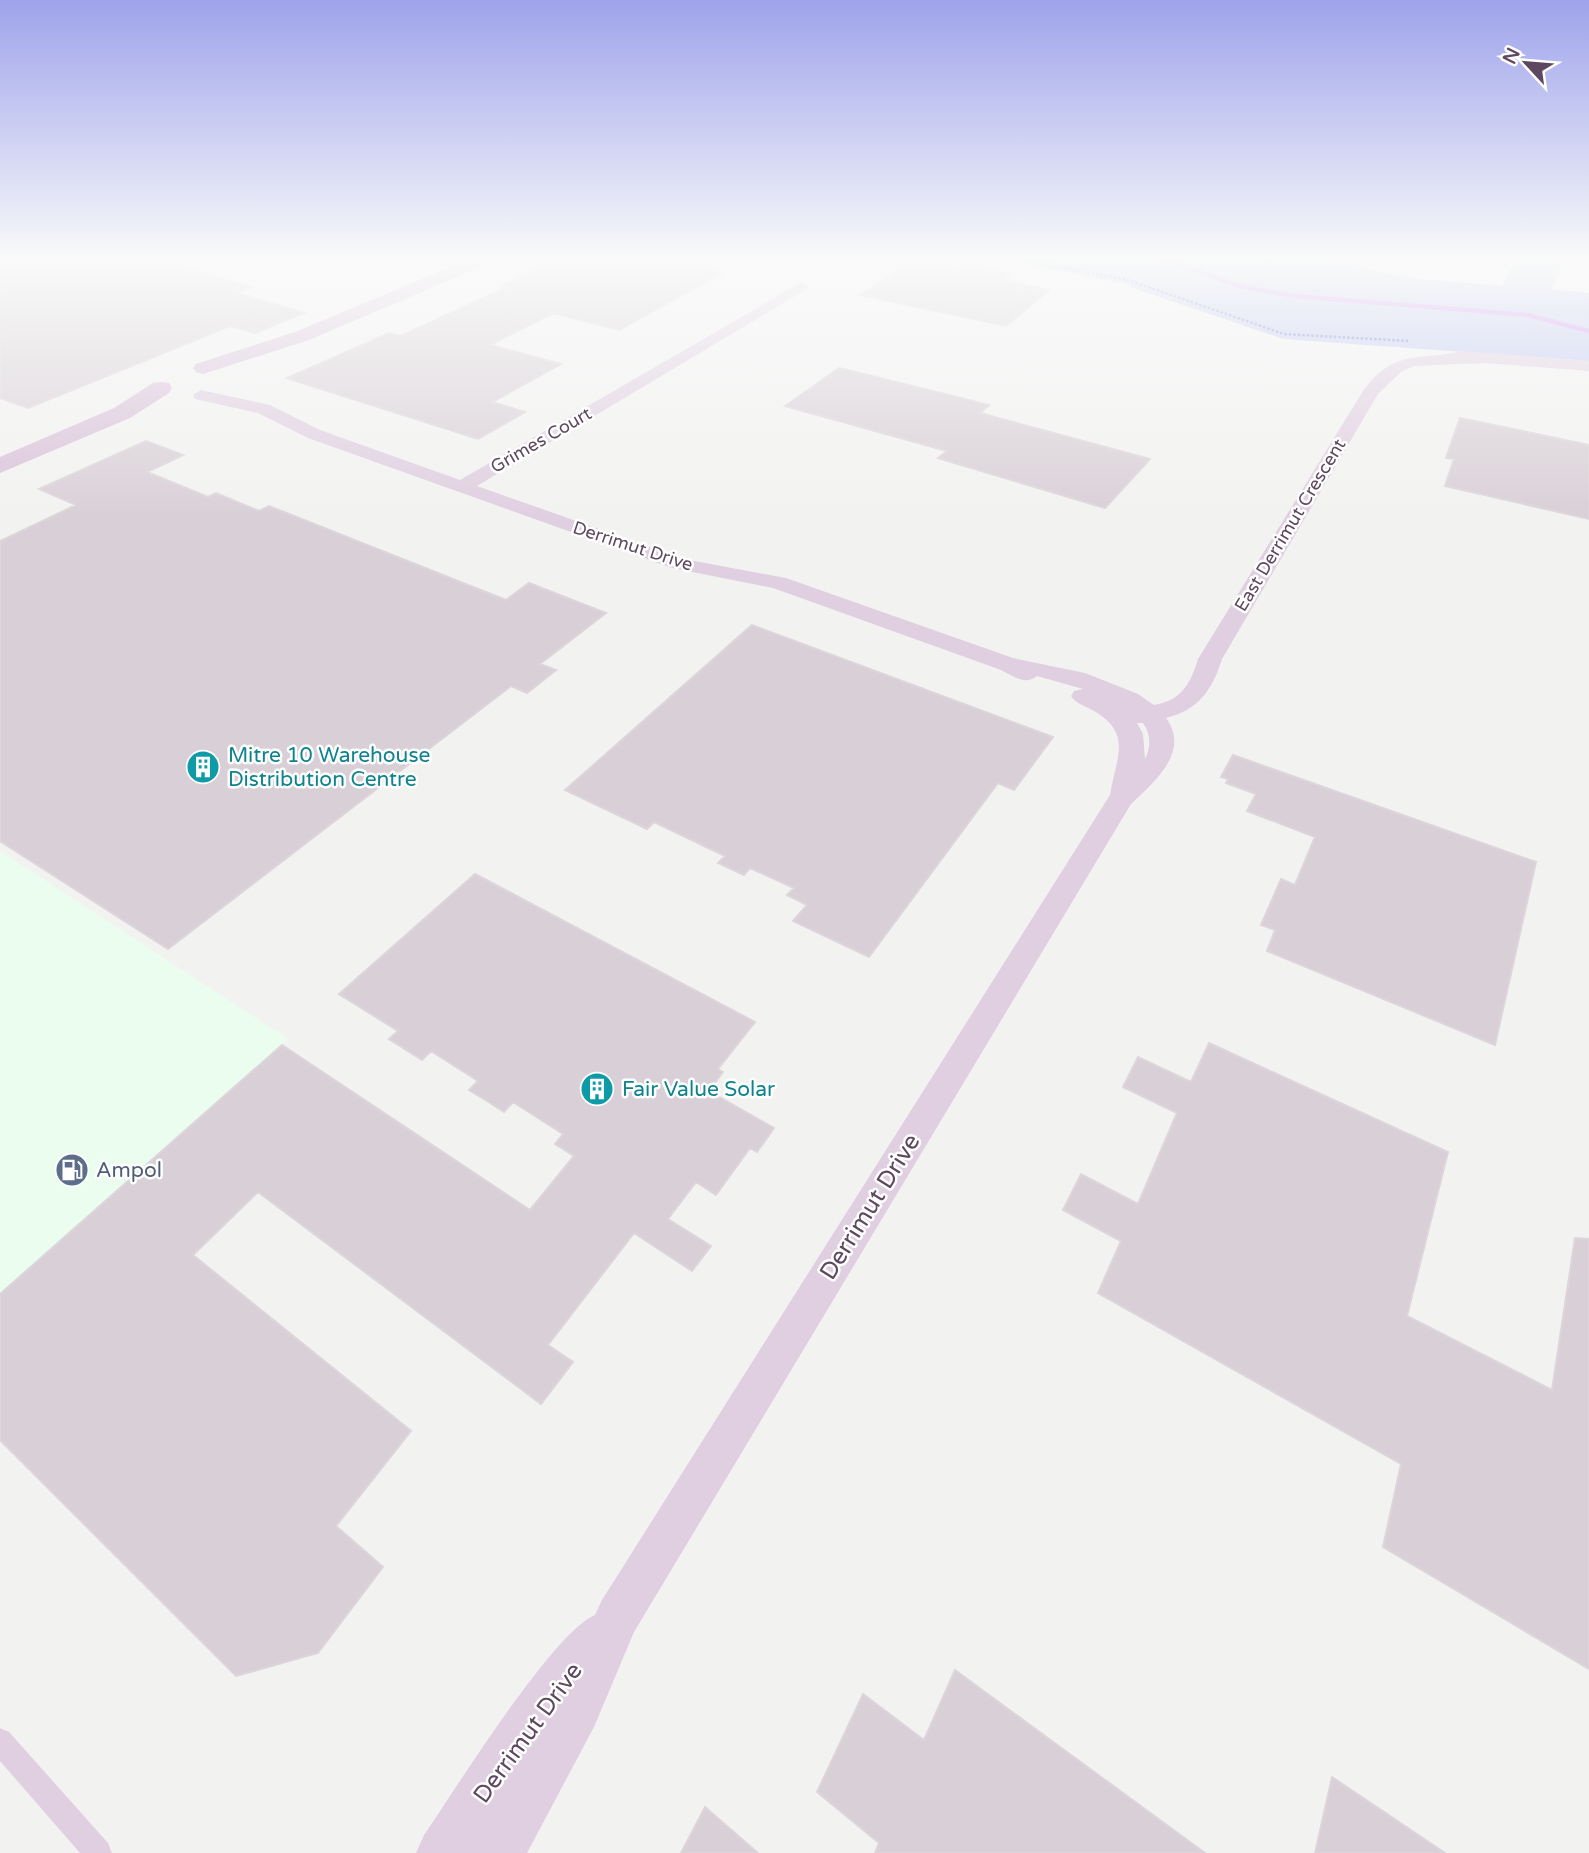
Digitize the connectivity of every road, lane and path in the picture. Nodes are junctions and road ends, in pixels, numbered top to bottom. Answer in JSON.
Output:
{"nodes":[{"id":1,"x":276,"y":344,"type":"edge"},
{"id":2,"x":284,"y":344,"type":"edge"},
{"id":3,"x":703,"y":344,"type":"edge"},
{"id":4,"x":1589,"y":366,"type":"edge"},
{"id":5,"x":203,"y":368,"type":"junction"},
{"id":6,"x":233,"y":379,"type":"junction"},
{"id":7,"x":161,"y":388,"type":"junction"},
{"id":8,"x":197,"y":395,"type":"junction"},
{"id":9,"x":264,"y":409,"type":"junction"},
{"id":10,"x":83,"y":430,"type":"junction"},
{"id":11,"x":0,"y":466,"type":"edge"},
{"id":12,"x":461,"y":487,"type":"junction"},
{"id":13,"x":1132,"y":710,"type":"junction"},
{"id":14,"x":618,"y":1616,"type":"junction"},
{"id":15,"x":0,"y":1741,"type":"edge"},
{"id":16,"x":99,"y":1853,"type":"edge"},
{"id":17,"x":442,"y":1853,"type":"edge"},
{"id":18,"x":499,"y":1853,"type":"edge"}],
"edges":[{"from":1,"to":5,"type":"street"},
{"from":2,"to":6,"type":"street"},
{"from":3,"to":12,"type":"street","name":"Grimes Court"},
{"from":4,"to":13,"type":"street","name":"East Derrimut Crescent"},
{"from":5,"to":6,"type":"street"},
{"from":5,"to":7,"type":"street"},
{"from":6,"to":8,"type":"street"},
{"from":6,"to":9,"type":"street","name":"Derrimut Drive"},
{"from":7,"to":8,"type":"street"},
{"from":7,"to":10,"type":"street"},
{"from":8,"to":9,"type":"street","name":"Derrimut Drive"},
{"from":8,"to":10,"type":"street"},
{"from":9,"to":12,"type":"street","name":"Derrimut Drive"},
{"from":10,"to":11,"type":"street"},
{"from":12,"to":13,"type":"street","name":"Derrimut Drive"},
{"from":13,"to":14,"type":"street","name":"Derrimut Drive"},
{"from":14,"to":17,"type":"street","name":"Derrimut Drive"},
{"from":14,"to":18,"type":"street","name":"Derrimut Drive"},
{"from":15,"to":16,"type":"lane"}]}
